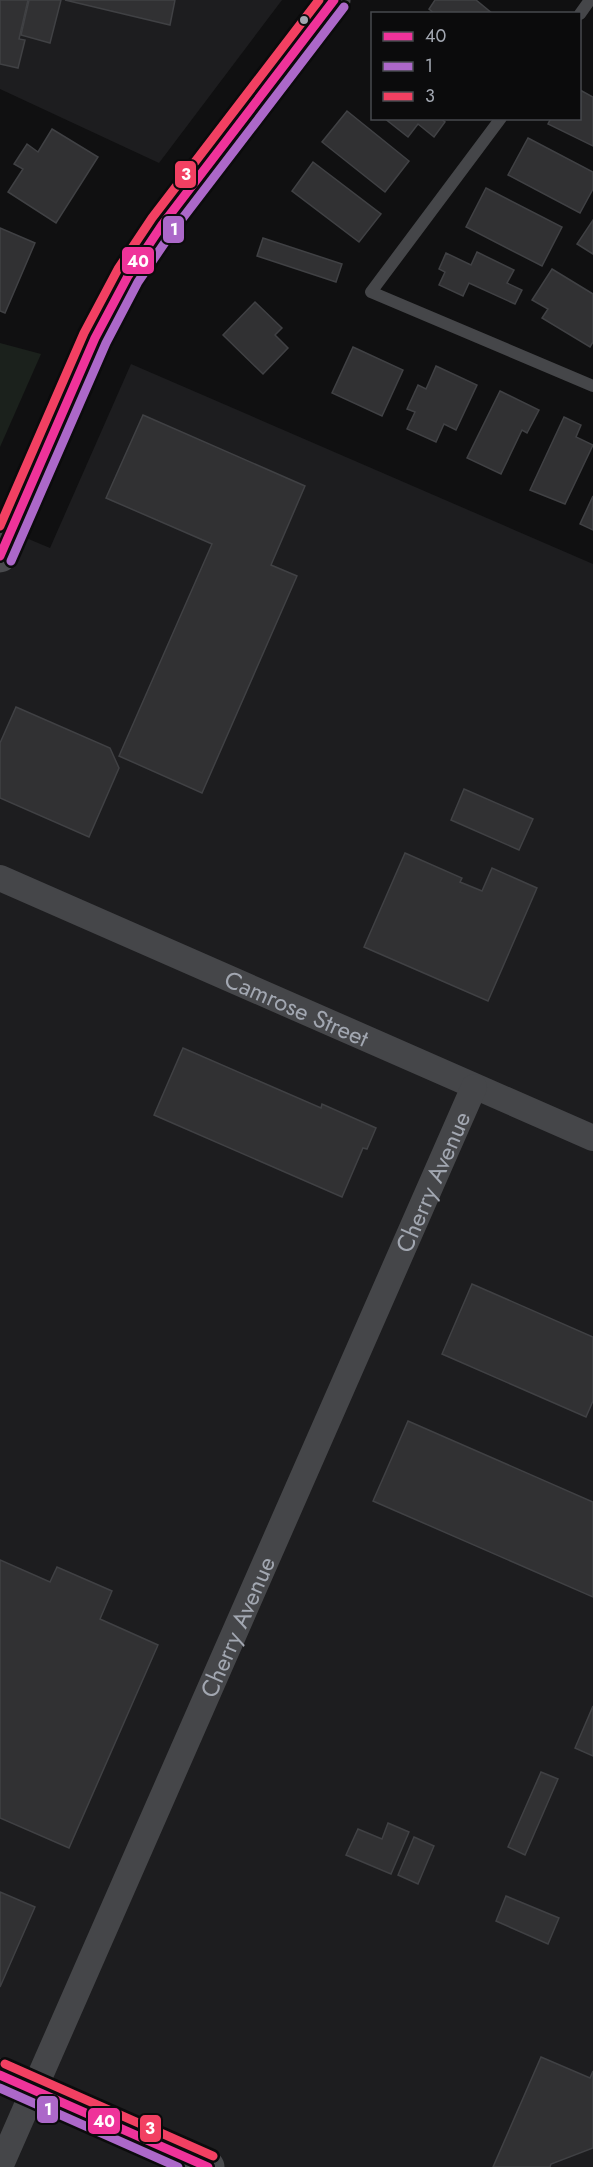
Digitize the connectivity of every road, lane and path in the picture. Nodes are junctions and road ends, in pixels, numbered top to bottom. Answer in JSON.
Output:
{"nodes":[{"id":1,"x":334,"y":0,"type":"edge"},
{"id":2,"x":590,"y":0,"type":"edge"},
{"id":3,"x":581,"y":12,"type":"edge"},
{"id":4,"x":500,"y":120,"type":"edge"},
{"id":5,"x":593,"y":386,"type":"edge"},
{"id":6,"x":0,"y":556,"type":"edge"},
{"id":7,"x":0,"y":878,"type":"edge"},
{"id":8,"x":474,"y":1087,"type":"junction"},
{"id":9,"x":593,"y":1138,"type":"edge"},
{"id":10,"x":0,"y":2075,"type":"edge"},
{"id":11,"x":33,"y":2090,"type":"junction"},
{"id":12,"x":0,"y":2167,"type":"edge"},
{"id":13,"x":208,"y":2167,"type":"edge"}],
"edges":[{"from":1,"to":6,"type":"street"},
{"from":2,"to":3,"type":"lane"},
{"from":4,"to":5,"type":"lane"},
{"from":7,"to":8,"type":"street","name":"Camrose Street"},
{"from":8,"to":9,"type":"street","name":"Camrose Street"},
{"from":8,"to":11,"type":"street","name":"Cherry Avenue"},
{"from":10,"to":11,"type":"street"},
{"from":11,"to":12,"type":"street","name":"Cherry Avenue"},
{"from":11,"to":13,"type":"street"}]}
